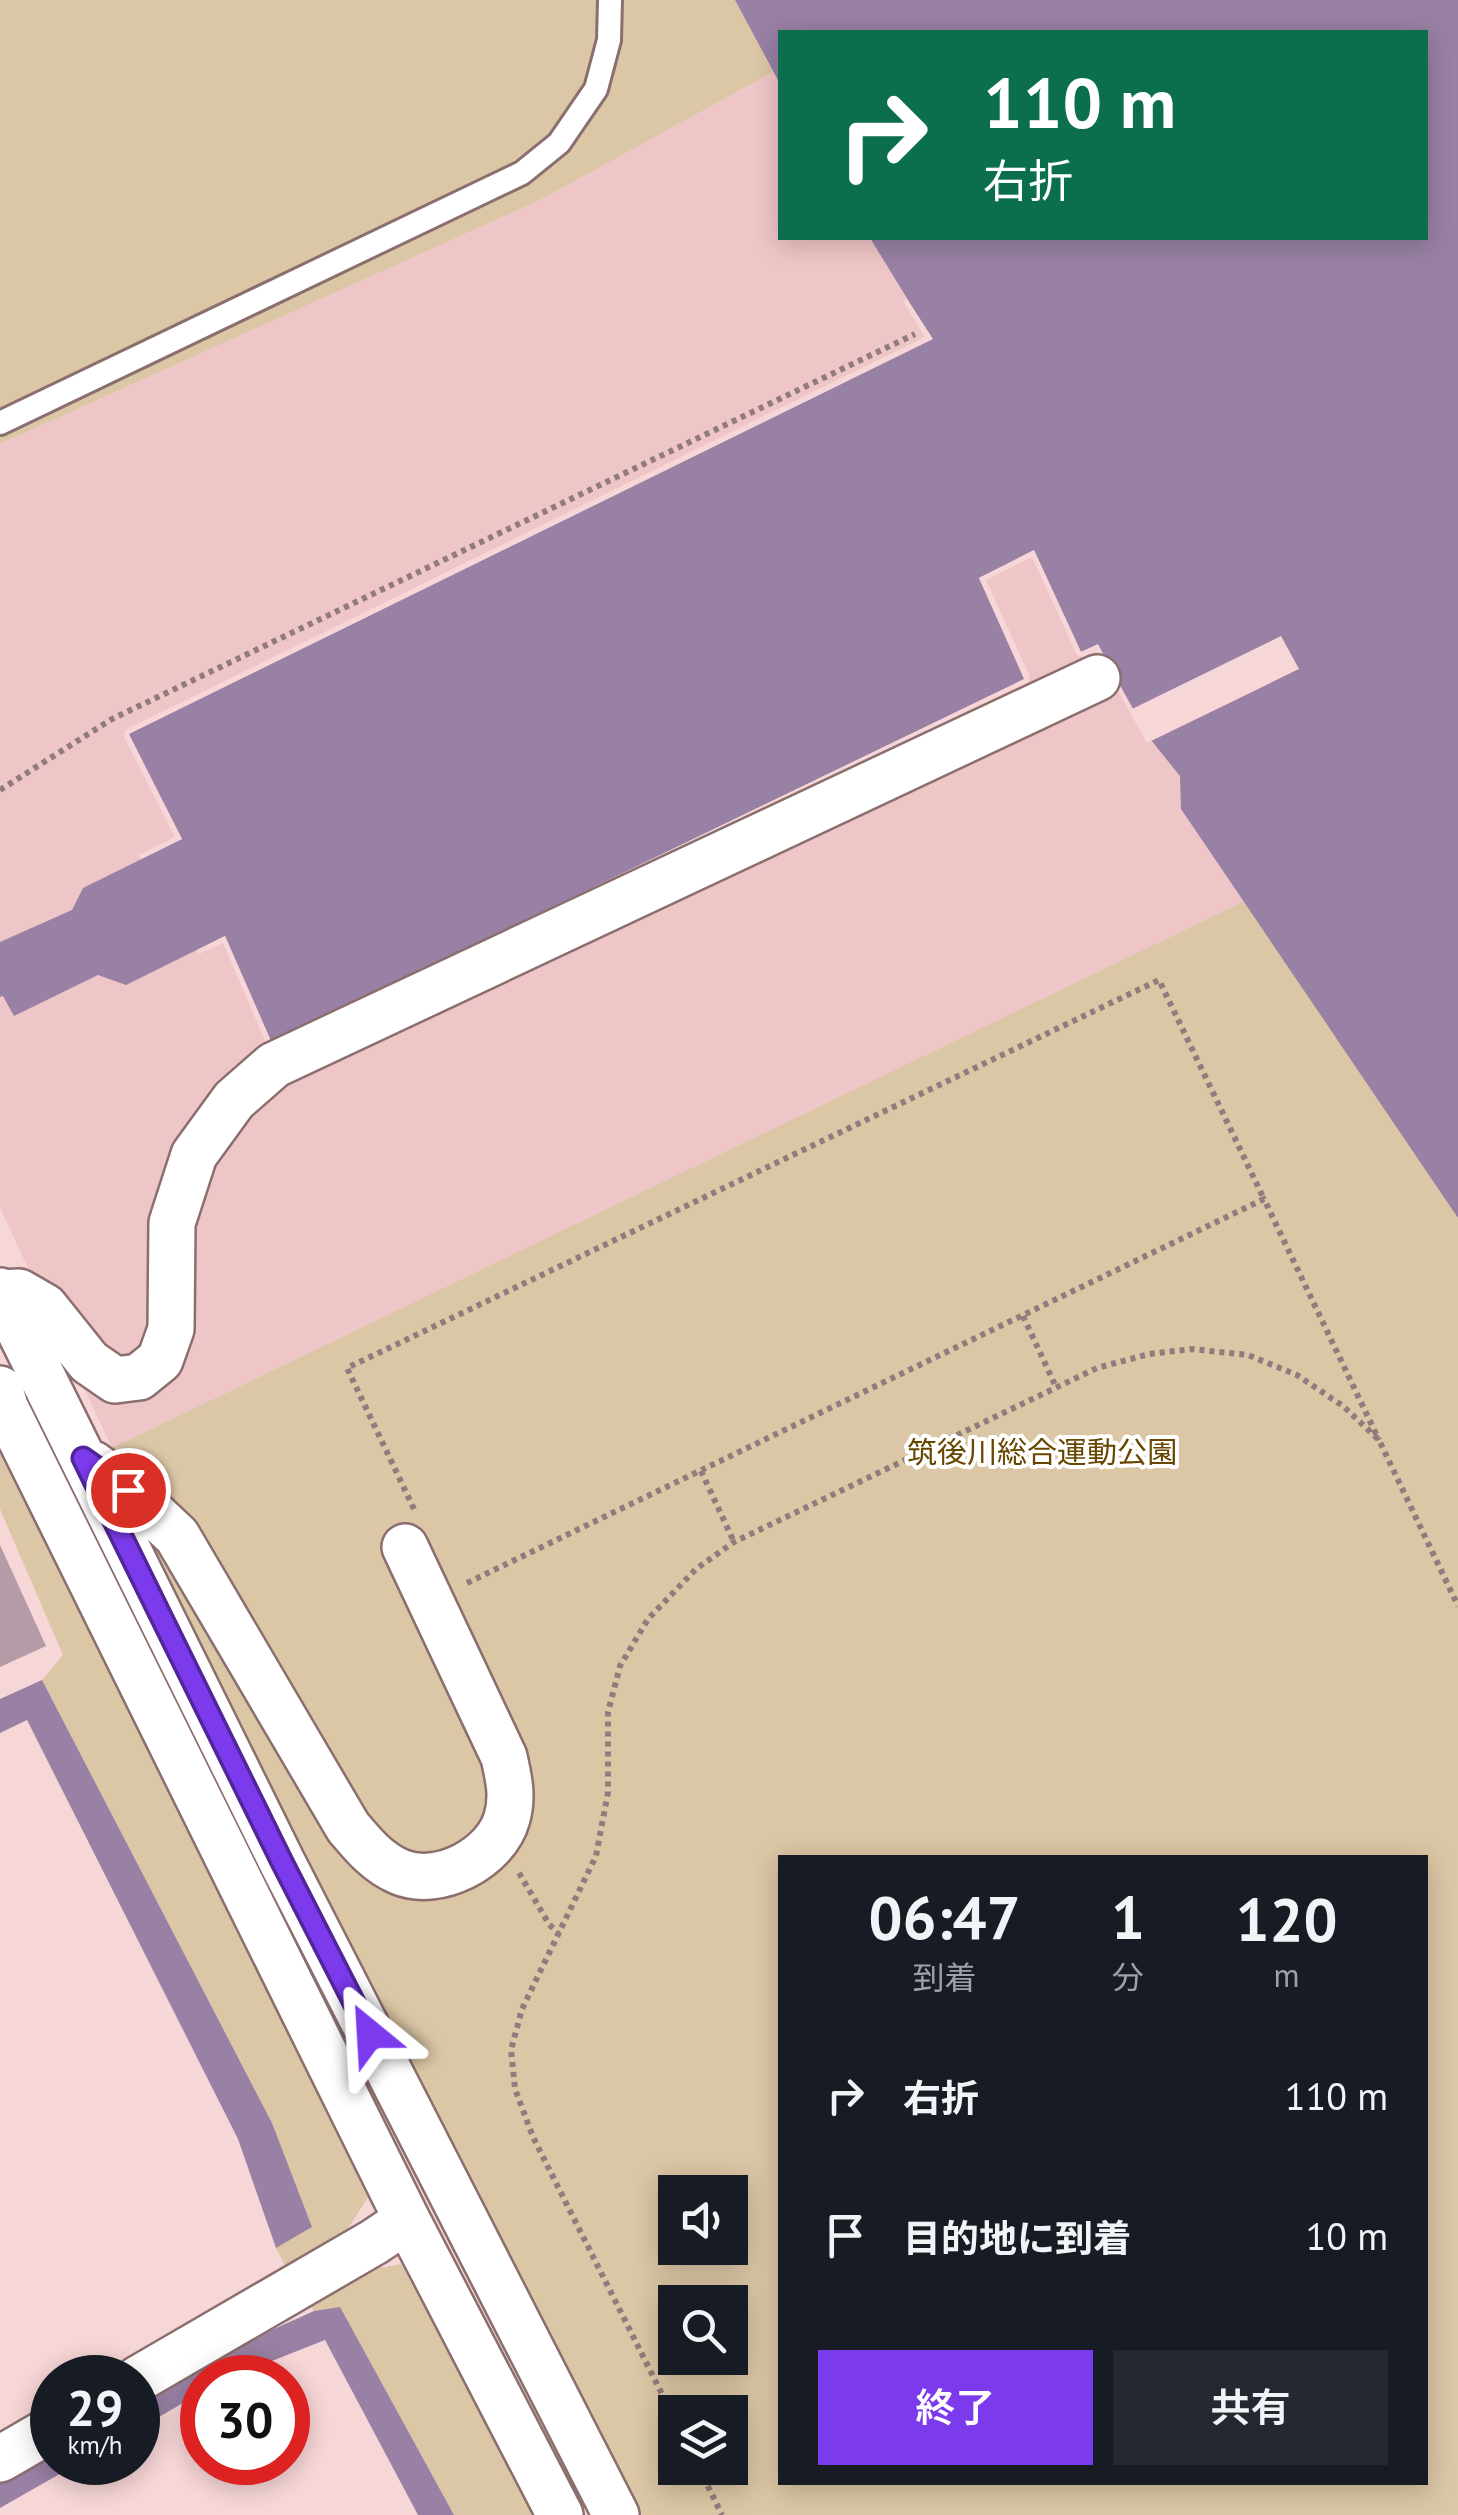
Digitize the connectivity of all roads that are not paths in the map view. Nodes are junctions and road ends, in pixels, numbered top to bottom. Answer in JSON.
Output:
{"nodes":[{"id":1,"x":610,"y":0,"type":"edge"},
{"id":2,"x":0,"y":423,"type":"edge"},
{"id":3,"x":1096,"y":678,"type":"dead end"},
{"id":4,"x":0,"y":1294,"type":"edge"},
{"id":5,"x":0,"y":1389,"type":"edge"},
{"id":6,"x":83,"y":1458,"type":"junction"},
{"id":7,"x":412,"y":1534,"type":"road end"},
{"id":8,"x":407,"y":2220,"type":"junction"},
{"id":9,"x":160,"y":2367,"type":"edge"},
{"id":10,"x":30,"y":2442,"type":"edge"},
{"id":11,"x":0,"y":2459,"type":"edge"},
{"id":12,"x":560,"y":2515,"type":"edge"},
{"id":13,"x":616,"y":2515,"type":"edge"}],
"edges":[{"from":1,"to":2,"type":"lane"},
{"from":3,"to":4,"type":"street"},
{"from":4,"to":6,"type":"street"},
{"from":5,"to":8,"type":"street"},
{"from":6,"to":7,"type":"street"},
{"from":6,"to":13,"type":"street"},
{"from":8,"to":9,"type":"street"},
{"from":8,"to":12,"type":"street"},
{"from":10,"to":11,"type":"street"}]}
